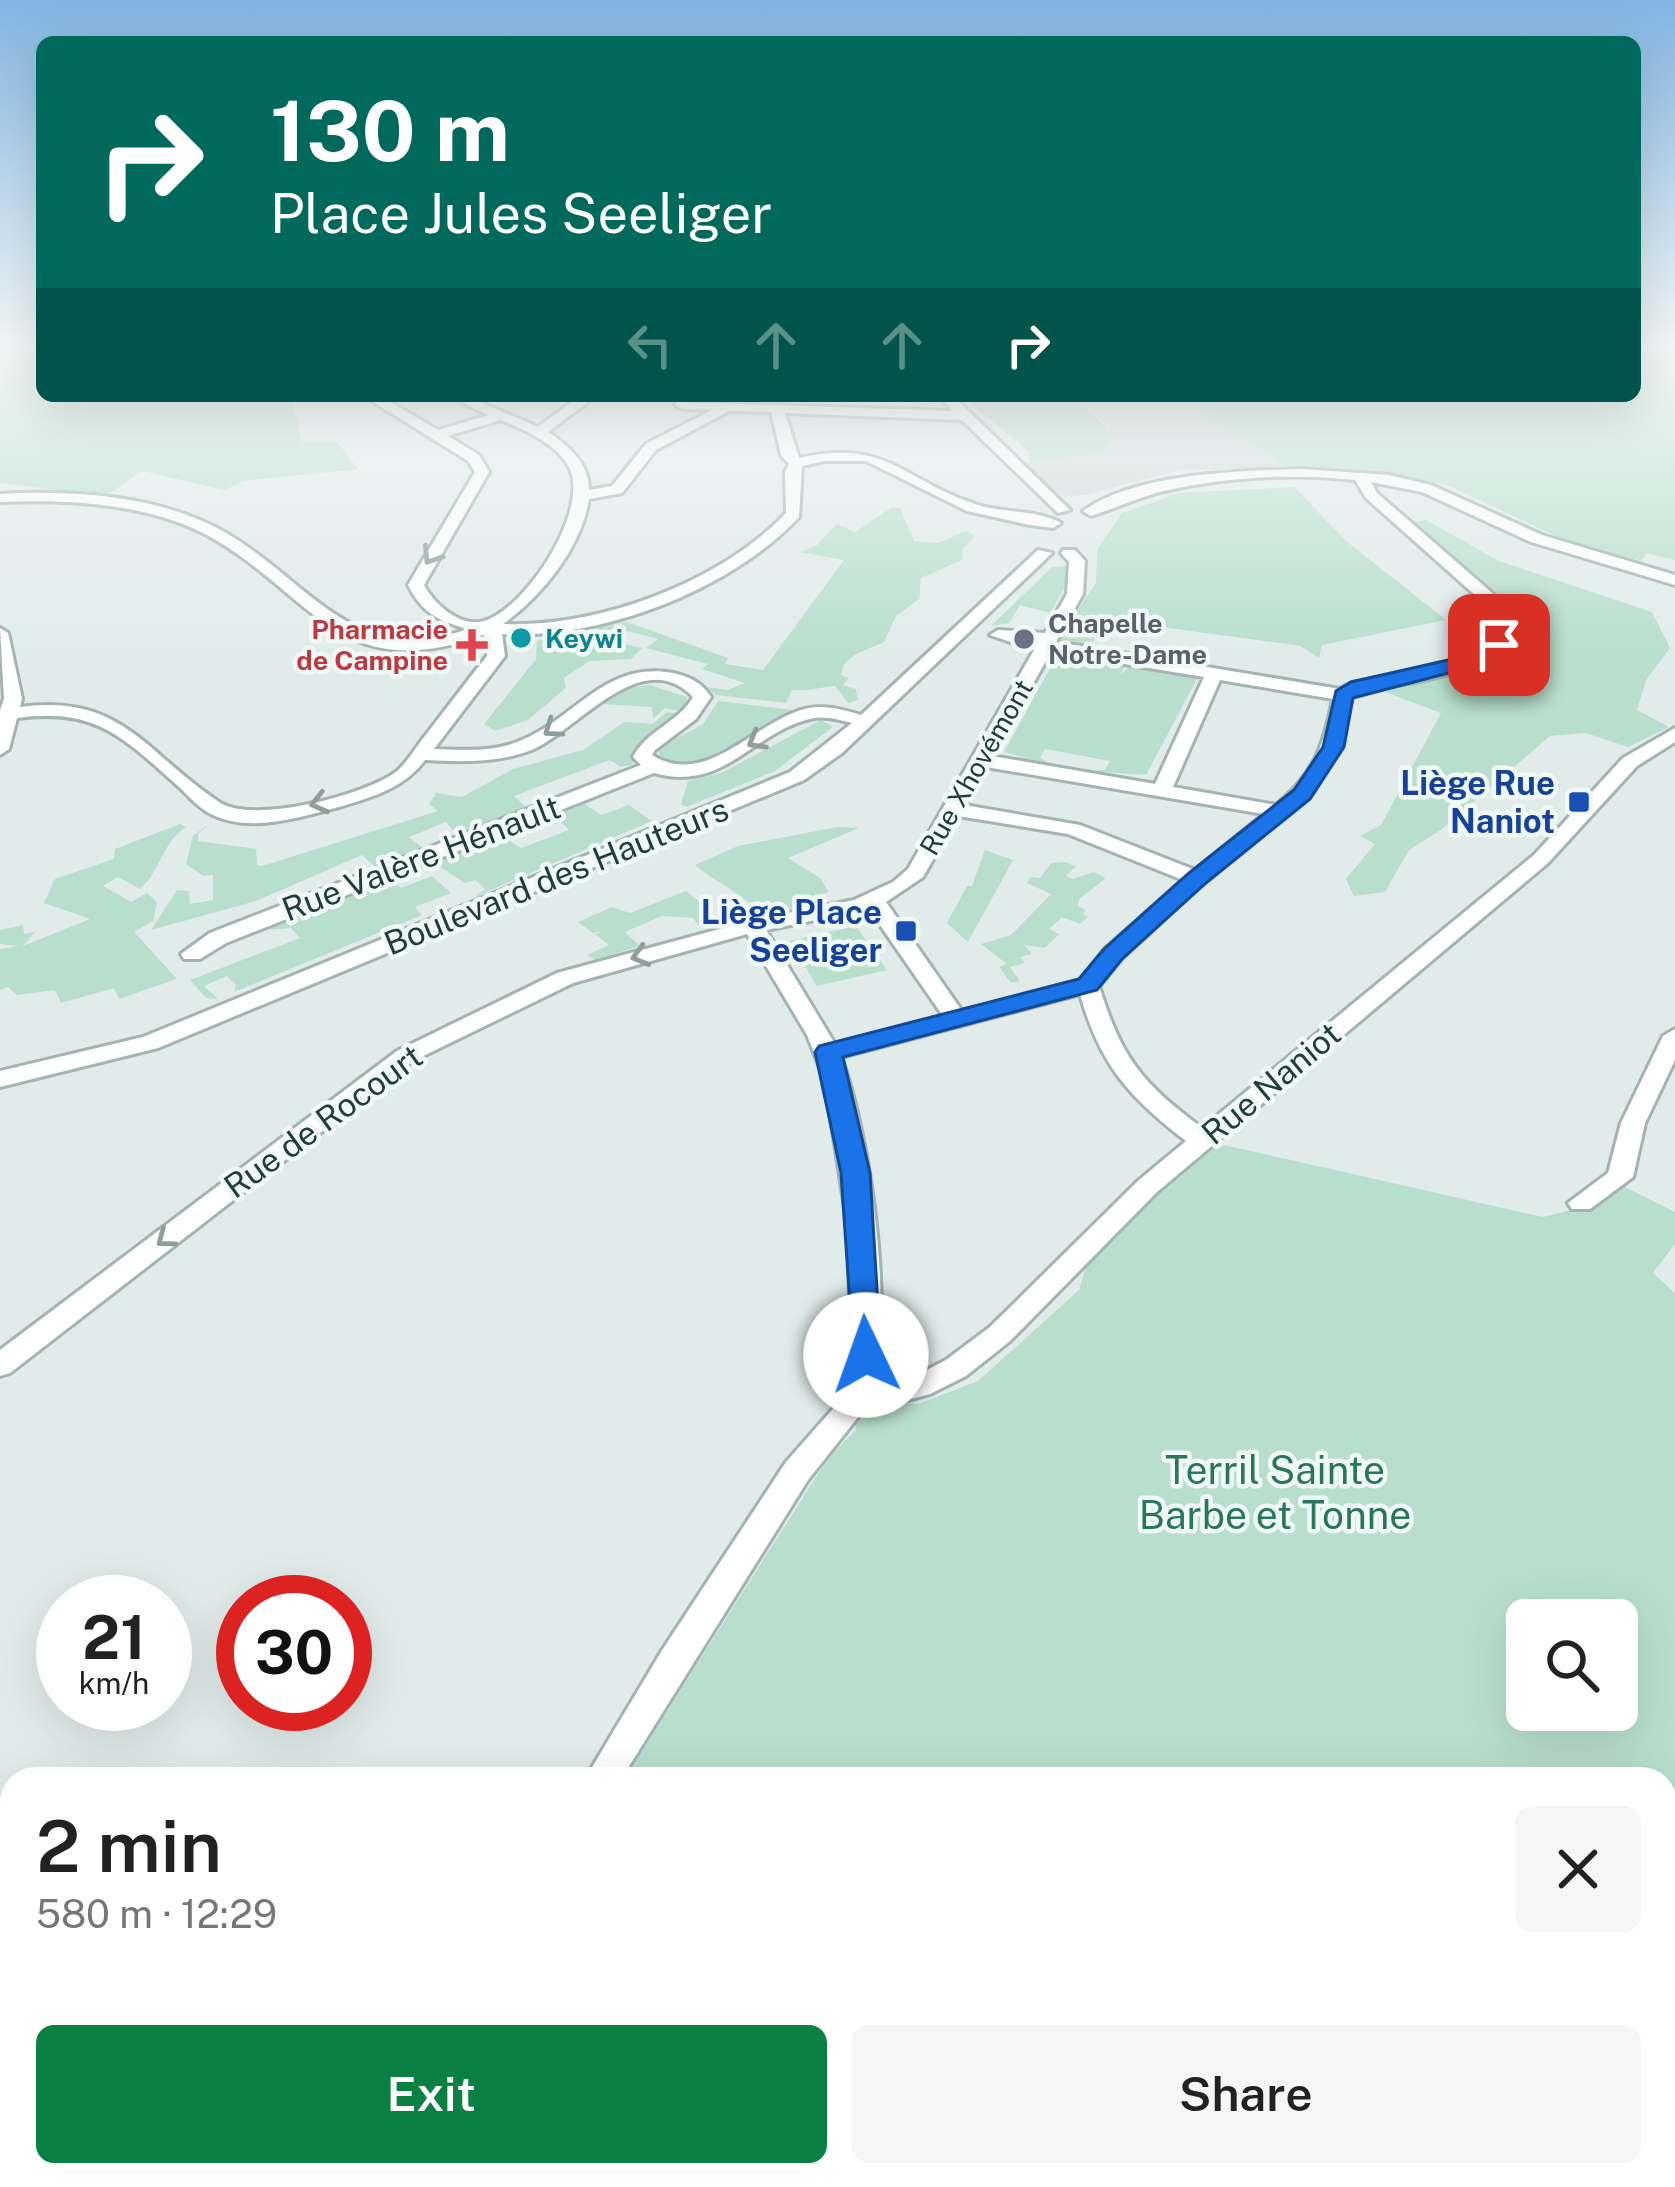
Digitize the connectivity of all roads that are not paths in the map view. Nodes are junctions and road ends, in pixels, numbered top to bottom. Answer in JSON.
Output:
{"nodes":[{"id":1,"x":461,"y":450,"type":"edge"},
{"id":2,"x":561,"y":450,"type":"edge"},
{"id":3,"x":649,"y":450,"type":"edge"},
{"id":4,"x":787,"y":450,"type":"edge"},
{"id":5,"x":998,"y":450,"type":"edge"},
{"id":6,"x":796,"y":463,"type":"junction"},
{"id":7,"x":1362,"y":479,"type":"junction"},
{"id":8,"x":586,"y":495,"type":"junction"},
{"id":9,"x":0,"y":498,"type":"edge"},
{"id":10,"x":1091,"y":511,"type":"junction"},
{"id":11,"x":1058,"y":517,"type":"junction"},
{"id":12,"x":1044,"y":553,"type":"junction"},
{"id":13,"x":1069,"y":553,"type":"junction"},
{"id":14,"x":1675,"y":580,"type":"edge"},
{"id":15,"x":484,"y":628,"type":"junction"},
{"id":16,"x":964,"y":628,"type":"junction"},
{"id":17,"x":0,"y":633,"type":"edge"},
{"id":18,"x":992,"y":634,"type":"dead end"},
{"id":19,"x":1048,"y":644,"type":"junction"},
{"id":20,"x":1214,"y":674,"type":"junction"},
{"id":21,"x":1343,"y":695,"type":"junction"},
{"id":22,"x":6,"y":714,"type":"edge"},
{"id":23,"x":865,"y":721,"type":"junction"},
{"id":24,"x":1675,"y":734,"type":"edge"},
{"id":25,"x":0,"y":749,"type":"edge"},
{"id":26,"x":422,"y":754,"type":"junction"},
{"id":27,"x":981,"y":760,"type":"junction"},
{"id":28,"x":653,"y":767,"type":"junction"},
{"id":29,"x":1162,"y":789,"type":"junction"},
{"id":30,"x":952,"y":809,"type":"junction"},
{"id":31,"x":1284,"y":812,"type":"junction"},
{"id":32,"x":1197,"y":878,"type":"junction"},
{"id":33,"x":873,"y":899,"type":"junction"},
{"id":34,"x":753,"y":926,"type":"junction"},
{"id":35,"x":192,"y":954,"type":"dead end"},
{"id":36,"x":1088,"y":985,"type":"junction"},
{"id":37,"x":955,"y":1017,"type":"junction"},
{"id":38,"x":1675,"y":1036,"type":"edge"},
{"id":39,"x":829,"y":1052,"type":"junction"},
{"id":40,"x":0,"y":1079,"type":"edge"},
{"id":41,"x":1202,"y":1140,"type":"junction"},
{"id":42,"x":1581,"y":1203,"type":"dead end"},
{"id":43,"x":0,"y":1365,"type":"edge"},
{"id":44,"x":854,"y":1403,"type":"junction"},
{"id":45,"x":609,"y":1767,"type":"edge"}],
"edges":[{"from":1,"to":15,"type":"street","one_way":true},
{"from":2,"to":8,"type":"street"},
{"from":3,"to":8,"type":"street"},
{"from":4,"to":6,"type":"street"},
{"from":5,"to":11,"type":"street"},
{"from":6,"to":11,"type":"street"},
{"from":6,"to":15,"type":"street"},
{"from":7,"to":10,"type":"street"},
{"from":7,"to":14,"type":"street"},
{"from":7,"to":21,"type":"street"},
{"from":8,"to":15,"type":"street"},
{"from":9,"to":15,"type":"street"},
{"from":10,"to":11,"type":"street"},
{"from":10,"to":13,"type":"street"},
{"from":11,"to":12,"type":"street"},
{"from":12,"to":13,"type":"street"},
{"from":12,"to":16,"type":"street","name":"Boulevard des Hauteurs"},
{"from":13,"to":19,"type":"street","name":"Rue Xhovémont"},
{"from":15,"to":26,"type":"street"},
{"from":16,"to":18,"type":"street"},
{"from":16,"to":23,"type":"street","name":"Boulevard des Hauteurs"},
{"from":17,"to":22,"type":"street"},
{"from":19,"to":20,"type":"street"},
{"from":19,"to":27,"type":"street","name":"Rue Xhovémont"},
{"from":20,"to":21,"type":"street"},
{"from":20,"to":29,"type":"street"},
{"from":21,"to":31,"type":"street"},
{"from":22,"to":25,"type":"street"},
{"from":26,"to":22,"type":"street","one_way":true},
{"from":23,"to":28,"type":"street","one_way":true},
{"from":23,"to":40,"type":"street","name":"Boulevard des Hauteurs"},
{"from":24,"to":41,"type":"street","name":"Rue Naniot"},
{"from":28,"to":26,"type":"street","one_way":true},
{"from":27,"to":29,"type":"street"},
{"from":27,"to":30,"type":"street","name":"Rue Xhovémont"},
{"from":28,"to":35,"type":"street","name":"Rue Valère Hénault"},
{"from":29,"to":31,"type":"street"},
{"from":30,"to":32,"type":"street"},
{"from":30,"to":33,"type":"street","name":"Rue Xhovémont"},
{"from":31,"to":32,"type":"street"},
{"from":32,"to":36,"type":"street"},
{"from":33,"to":34,"type":"street","name":"Rue de Rocourt"},
{"from":33,"to":37,"type":"street"},
{"from":34,"to":39,"type":"street"},
{"from":34,"to":43,"type":"street","name":"Rue de Rocourt","one_way":true},
{"from":36,"to":37,"type":"street"},
{"from":36,"to":41,"type":"street"},
{"from":37,"to":39,"type":"street"},
{"from":38,"to":42,"type":"street"},
{"from":39,"to":44,"type":"street"},
{"from":41,"to":44,"type":"street","name":"Rue Naniot"},
{"from":44,"to":45,"type":"street"}]}
